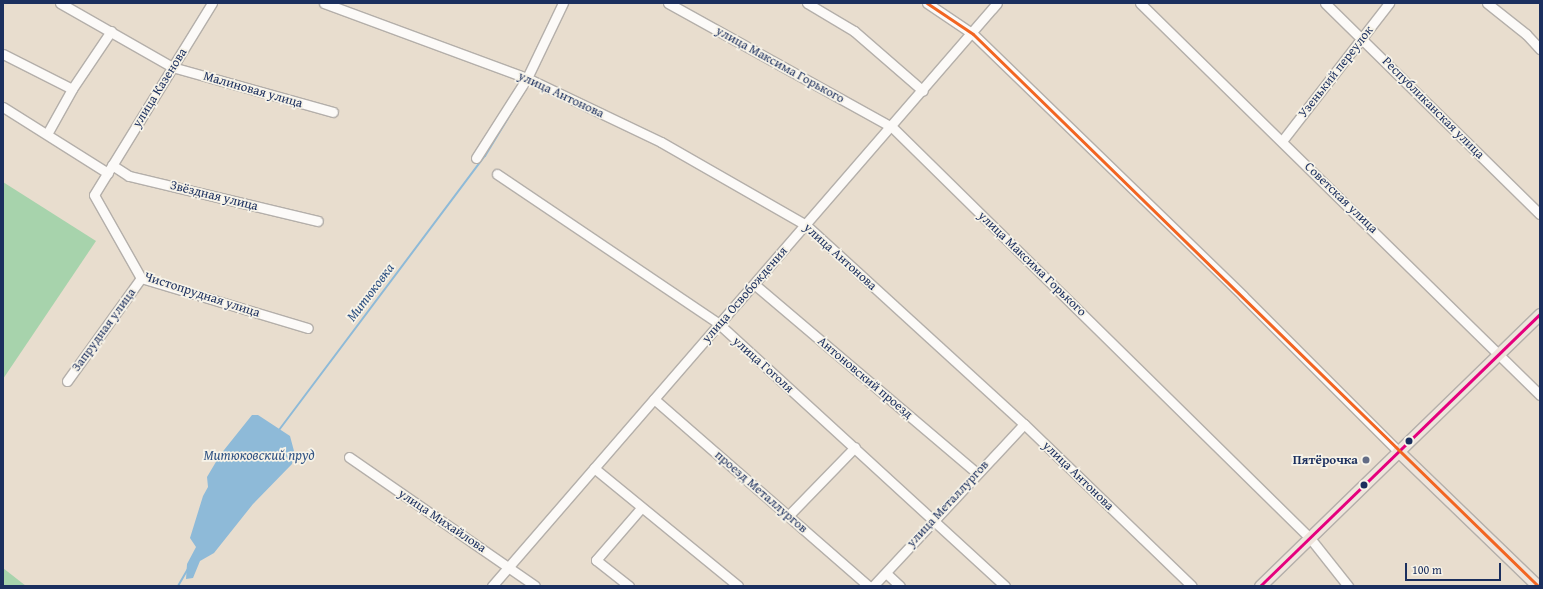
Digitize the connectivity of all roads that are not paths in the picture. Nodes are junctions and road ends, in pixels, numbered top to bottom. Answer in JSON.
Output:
{"nodes":[{"id":1,"x":60,"y":3,"type":"edge"},
{"id":2,"x":212,"y":3,"type":"edge"},
{"id":3,"x":324,"y":3,"type":"edge"},
{"id":4,"x":563,"y":3,"type":"edge"},
{"id":5,"x":668,"y":3,"type":"edge"},
{"id":6,"x":807,"y":3,"type":"edge"},
{"id":7,"x":927,"y":3,"type":"edge"},
{"id":8,"x":997,"y":3,"type":"edge"},
{"id":9,"x":1140,"y":3,"type":"edge"},
{"id":10,"x":1325,"y":3,"type":"edge"},
{"id":11,"x":1389,"y":3,"type":"edge"},
{"id":12,"x":1487,"y":3,"type":"edge"},
{"id":13,"x":111,"y":31,"type":"junction"},
{"id":14,"x":973,"y":34,"type":"junction"},
{"id":15,"x":1364,"y":39,"type":"junction"},
{"id":16,"x":1540,"y":49,"type":"edge"},
{"id":17,"x":3,"y":54,"type":"edge"},
{"id":18,"x":172,"y":67,"type":"junction"},
{"id":19,"x":530,"y":80,"type":"junction"},
{"id":20,"x":72,"y":89,"type":"junction"},
{"id":21,"x":923,"y":91,"type":"junction"},
{"id":22,"x":3,"y":106,"type":"edge"},
{"id":23,"x":333,"y":112,"type":"dead end"},
{"id":24,"x":892,"y":127,"type":"junction"},
{"id":25,"x":47,"y":134,"type":"junction"},
{"id":26,"x":1282,"y":141,"type":"junction"},
{"id":27,"x":476,"y":158,"type":"dead end"},
{"id":28,"x":110,"y":169,"type":"junction"},
{"id":29,"x":497,"y":174,"type":"dead end"},
{"id":30,"x":1540,"y":214,"type":"edge"},
{"id":31,"x":318,"y":221,"type":"dead end"},
{"id":32,"x":806,"y":225,"type":"junction"},
{"id":33,"x":141,"y":278,"type":"junction"},
{"id":34,"x":754,"y":284,"type":"junction"},
{"id":35,"x":1540,"y":314,"type":"edge"},
{"id":36,"x":719,"y":324,"type":"junction"},
{"id":37,"x":308,"y":328,"type":"dead end"},
{"id":38,"x":1498,"y":352,"type":"junction"},
{"id":39,"x":67,"y":381,"type":"dead end"},
{"id":40,"x":1540,"y":395,"type":"edge"},
{"id":41,"x":654,"y":399,"type":"junction"},
{"id":42,"x":1024,"y":424,"type":"junction"},
{"id":43,"x":854,"y":447,"type":"junction"},
{"id":44,"x":1398,"y":451,"type":"junction"},
{"id":45,"x":349,"y":457,"type":"dead end"},
{"id":46,"x":594,"y":468,"type":"junction"},
{"id":47,"x":977,"y":473,"type":"junction"},
{"id":48,"x":640,"y":508,"type":"junction"},
{"id":49,"x":788,"y":516,"type":"junction"},
{"id":50,"x":934,"y":518,"type":"junction"},
{"id":51,"x":1310,"y":538,"type":"junction"},
{"id":52,"x":509,"y":566,"type":"junction"},
{"id":53,"x":886,"y":573,"type":"junction"},
{"id":54,"x":492,"y":586,"type":"edge"},
{"id":55,"x":535,"y":586,"type":"edge"},
{"id":56,"x":629,"y":586,"type":"edge"},
{"id":57,"x":738,"y":586,"type":"edge"},
{"id":58,"x":868,"y":586,"type":"edge"},
{"id":59,"x":873,"y":586,"type":"edge"},
{"id":60,"x":900,"y":586,"type":"edge"},
{"id":61,"x":1005,"y":586,"type":"edge"},
{"id":62,"x":1192,"y":586,"type":"edge"},
{"id":63,"x":1260,"y":586,"type":"edge"},
{"id":64,"x":1348,"y":586,"type":"edge"},
{"id":65,"x":1538,"y":586,"type":"edge"}],
"edges":[{"from":1,"to":13,"type":"street","name":"Малиновая улица"},
{"from":2,"to":18,"type":"street","name":"улица Казенова"},
{"from":3,"to":19,"type":"street","name":"улица Антонова"},
{"from":4,"to":19,"type":"street"},
{"from":5,"to":24,"type":"street","name":"улица Максима Горького"},
{"from":6,"to":21,"type":"street"},
{"from":7,"to":14,"type":"street"},
{"from":8,"to":14,"type":"street","name":"улица Освобождения"},
{"from":9,"to":26,"type":"street","name":"Советская улица"},
{"from":10,"to":15,"type":"street","name":"Республиканская улица"},
{"from":11,"to":15,"type":"street","name":"Узенький переулок"},
{"from":12,"to":16,"type":"street"},
{"from":13,"to":18,"type":"street","name":"Малиновая улица"},
{"from":13,"to":20,"type":"street"},
{"from":14,"to":21,"type":"street","name":"улица Освобождения"},
{"from":14,"to":44,"type":"street"},
{"from":15,"to":26,"type":"street","name":"Узенький переулок"},
{"from":15,"to":30,"type":"street","name":"Республиканская улица"},
{"from":17,"to":20,"type":"street"},
{"from":18,"to":23,"type":"street","name":"Малиновая улица"},
{"from":18,"to":28,"type":"street","name":"улица Казенова"},
{"from":19,"to":27,"type":"street"},
{"from":19,"to":32,"type":"street","name":"улица Антонова"},
{"from":20,"to":25,"type":"street"},
{"from":21,"to":24,"type":"street","name":"улица Освобождения"},
{"from":22,"to":25,"type":"street","name":"Звёздная улица"},
{"from":24,"to":32,"type":"street","name":"улица Освобождения"},
{"from":24,"to":51,"type":"street","name":"улица Максима Горького"},
{"from":25,"to":28,"type":"street","name":"Звёздная улица"},
{"from":26,"to":38,"type":"street","name":"Советская улица"},
{"from":28,"to":31,"type":"street","name":"Звёздная улица"},
{"from":28,"to":33,"type":"street","name":"Чистопрудная улица"},
{"from":29,"to":36,"type":"street","name":"улица Гоголя"},
{"from":32,"to":34,"type":"street","name":"улица Освобождения"},
{"from":32,"to":42,"type":"street","name":"улица Антонова"},
{"from":33,"to":37,"type":"street","name":"Чистопрудная улица"},
{"from":33,"to":39,"type":"street","name":"Запрудная улица"},
{"from":34,"to":36,"type":"street","name":"улица Освобождения"},
{"from":34,"to":47,"type":"street","name":"Антоновский проезд"},
{"from":35,"to":38,"type":"main road"},
{"from":36,"to":41,"type":"street","name":"улица Освобождения"},
{"from":36,"to":43,"type":"street","name":"улица Гоголя"},
{"from":38,"to":40,"type":"street","name":"Советская улица"},
{"from":38,"to":44,"type":"main road"},
{"from":41,"to":46,"type":"street","name":"улица Освобождения"},
{"from":41,"to":49,"type":"street","name":"проезд Металлургов"},
{"from":42,"to":47,"type":"street","name":"улица Металлургов"},
{"from":42,"to":62,"type":"street","name":"улица Антонова"},
{"from":43,"to":49,"type":"street"},
{"from":43,"to":50,"type":"street","name":"улица Гоголя"},
{"from":44,"to":51,"type":"main road"},
{"from":44,"to":65,"type":"main road"},
{"from":45,"to":52,"type":"street","name":"улица Михайлова"},
{"from":46,"to":48,"type":"street"},
{"from":46,"to":52,"type":"street","name":"улица Освобождения"},
{"from":47,"to":50,"type":"street","name":"улица Металлургов"},
{"from":48,"to":56,"type":"street"},
{"from":48,"to":57,"type":"street"},
{"from":49,"to":58,"type":"street","name":"проезд Металлургов"},
{"from":50,"to":53,"type":"street","name":"улица Металлургов"},
{"from":50,"to":61,"type":"street","name":"улица Гоголя"},
{"from":51,"to":63,"type":"main road"},
{"from":51,"to":64,"type":"street","name":"улица Максима Горького"},
{"from":52,"to":54,"type":"street","name":"улица Освобождения"},
{"from":52,"to":55,"type":"street","name":"улица Михайлова"},
{"from":53,"to":59,"type":"street","name":"улица Металлургов"},
{"from":53,"to":60,"type":"street"}]}
